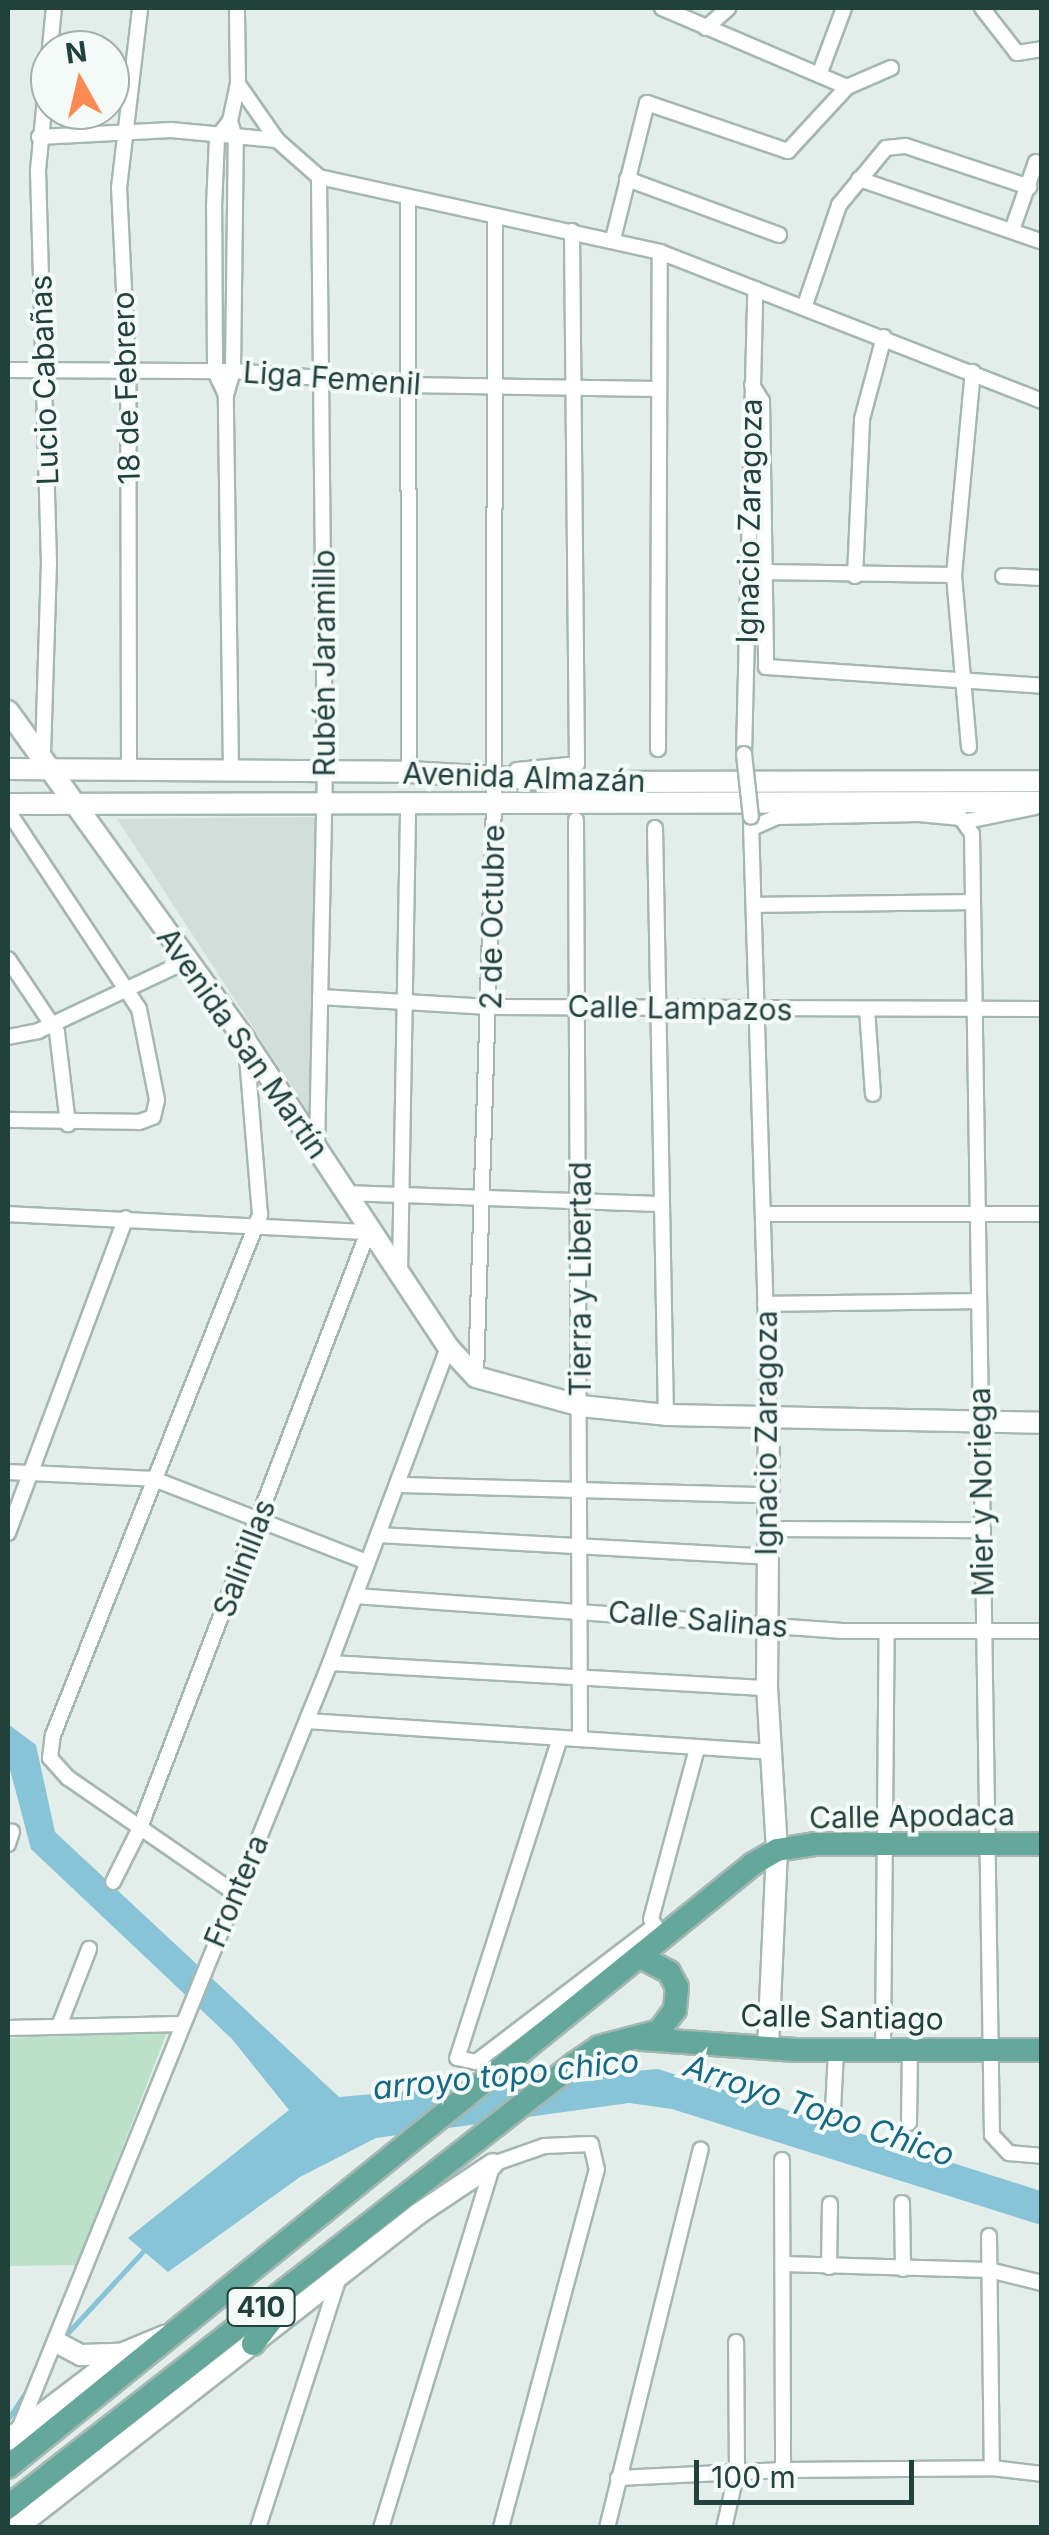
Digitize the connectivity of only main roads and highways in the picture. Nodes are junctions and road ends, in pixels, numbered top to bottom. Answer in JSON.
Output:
{"nodes":[{"id":1,"x":1042,"y":1844,"type":"edge"},
{"id":2,"x":641,"y":1957,"type":"junction"},
{"id":3,"x":642,"y":2039,"type":"junction"},
{"id":4,"x":1042,"y":2050,"type":"edge"},
{"id":5,"x":306,"y":2272,"type":"junction"},
{"id":6,"x":253,"y":2344,"type":"road end"},
{"id":7,"x":17,"y":2441,"type":"edge"},
{"id":8,"x":8,"y":2467,"type":"edge"},
{"id":9,"x":17,"y":2522,"type":"edge"}],
"edges":[{"from":1,"to":2,"type":"main road","name":"Calle Apodaca","number":"410"},
{"from":2,"to":3,"type":"main road"},
{"from":2,"to":7,"type":"main road","number":"410"},
{"from":3,"to":4,"type":"main road","name":"Calle Santiago","number":"410"},
{"from":3,"to":5,"type":"main road","number":"410"},
{"from":5,"to":6,"type":"main road"},
{"from":5,"to":9,"type":"main road","number":"410"},
{"from":7,"to":8,"type":"main road","number":"410"}]}
